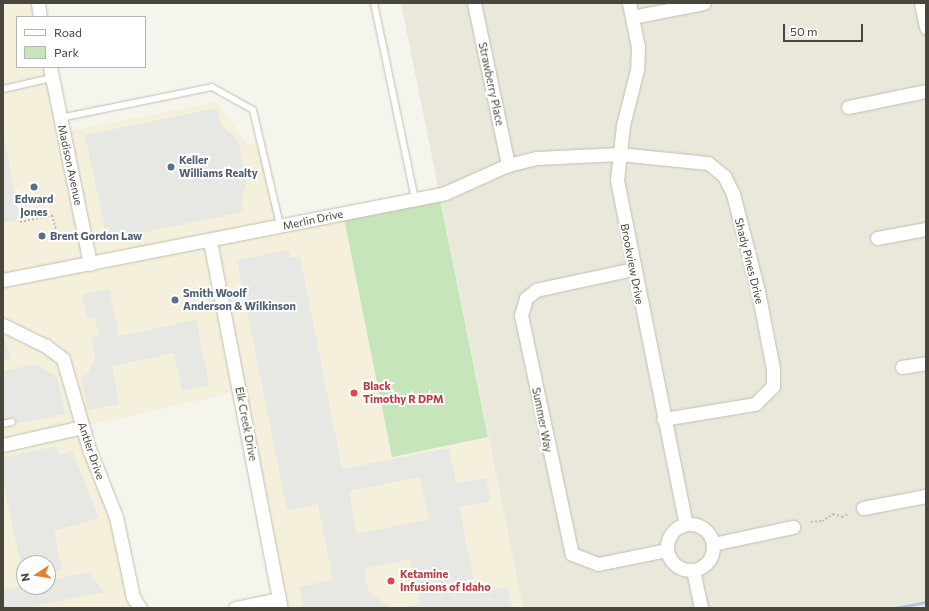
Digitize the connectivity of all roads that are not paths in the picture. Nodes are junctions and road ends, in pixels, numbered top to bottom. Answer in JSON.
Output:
{"nodes":[{"id":1,"x":38,"y":3,"type":"edge"},
{"id":2,"x":374,"y":3,"type":"edge"},
{"id":3,"x":474,"y":3,"type":"edge"},
{"id":4,"x":629,"y":3,"type":"edge"},
{"id":5,"x":704,"y":3,"type":"edge"},
{"id":6,"x":922,"y":3,"type":"edge"},
{"id":7,"x":40,"y":16,"type":"edge"},
{"id":8,"x":632,"y":17,"type":"junction"},
{"id":9,"x":926,"y":27,"type":"edge"},
{"id":10,"x":51,"y":73,"type":"edge"},
{"id":11,"x":3,"y":89,"type":"edge"},
{"id":12,"x":926,"y":91,"type":"edge"},
{"id":13,"x":848,"y":107,"type":"dead end"},
{"id":14,"x":60,"y":118,"type":"junction"},
{"id":15,"x":619,"y":154,"type":"junction"},
{"id":16,"x":508,"y":165,"type":"junction"},
{"id":17,"x":415,"y":199,"type":"junction"},
{"id":18,"x":280,"y":227,"type":"junction"},
{"id":19,"x":926,"y":229,"type":"edge"},
{"id":20,"x":877,"y":238,"type":"dead end"},
{"id":21,"x":210,"y":241,"type":"junction"},
{"id":22,"x":90,"y":264,"type":"junction"},
{"id":23,"x":633,"y":269,"type":"junction"},
{"id":24,"x":3,"y":280,"type":"edge"},
{"id":25,"x":3,"y":325,"type":"edge"},
{"id":26,"x":926,"y":363,"type":"edge"},
{"id":27,"x":902,"y":367,"type":"dead end"},
{"id":28,"x":663,"y":420,"type":"junction"},
{"id":29,"x":12,"y":422,"type":"dead end"},
{"id":30,"x":3,"y":424,"type":"edge"},
{"id":31,"x":82,"y":427,"type":"junction"},
{"id":32,"x":3,"y":444,"type":"edge"},
{"id":33,"x":926,"y":496,"type":"edge"},
{"id":34,"x":863,"y":508,"type":"dead end"},
{"id":35,"x":686,"y":524,"type":"junction"},
{"id":36,"x":794,"y":527,"type":"dead end"},
{"id":37,"x":713,"y":544,"type":"junction"},
{"id":38,"x":668,"y":550,"type":"junction"},
{"id":39,"x":693,"y":570,"type":"junction"},
{"id":40,"x":280,"y":604,"type":"edge"},
{"id":41,"x":140,"y":608,"type":"edge"},
{"id":42,"x":235,"y":608,"type":"edge"},
{"id":43,"x":701,"y":608,"type":"edge"}],
"edges":[{"from":1,"to":7,"type":"street"},
{"from":2,"to":17,"type":"lane"},
{"from":3,"to":16,"type":"street","name":"Strawberry Place"},
{"from":4,"to":8,"type":"street","name":"Brookview Drive"},
{"from":5,"to":8,"type":"street"},
{"from":6,"to":9,"type":"street"},
{"from":8,"to":15,"type":"street","name":"Brookview Drive"},
{"from":10,"to":11,"type":"lane"},
{"from":10,"to":14,"type":"street","name":"Madison Avenue"},
{"from":12,"to":13,"type":"street"},
{"from":14,"to":18,"type":"lane"},
{"from":14,"to":22,"type":"street","name":"Madison Avenue"},
{"from":15,"to":16,"type":"street","name":"Merlin Drive"},
{"from":15,"to":23,"type":"street","name":"Brookview Drive"},
{"from":15,"to":28,"type":"street","name":"Shady Pines Drive"},
{"from":16,"to":17,"type":"street","name":"Merlin Drive"},
{"from":17,"to":18,"type":"street","name":"Merlin Drive"},
{"from":18,"to":21,"type":"street","name":"Merlin Drive"},
{"from":19,"to":20,"type":"street"},
{"from":21,"to":22,"type":"street","name":"Merlin Drive"},
{"from":21,"to":40,"type":"street","name":"Elk Creek Drive"},
{"from":22,"to":24,"type":"street","name":"Merlin Drive"},
{"from":23,"to":28,"type":"street","name":"Brookview Drive"},
{"from":23,"to":38,"type":"street","name":"Summer Way"},
{"from":25,"to":31,"type":"street","name":"Antler Drive"},
{"from":26,"to":27,"type":"street"},
{"from":28,"to":35,"type":"street","name":"Brookview Drive"},
{"from":29,"to":30,"type":"lane"},
{"from":31,"to":32,"type":"street"},
{"from":31,"to":41,"type":"street","name":"Antler Drive"},
{"from":33,"to":34,"type":"street"},
{"from":35,"to":37,"type":"street"},
{"from":35,"to":38,"type":"street"},
{"from":36,"to":37,"type":"street"},
{"from":37,"to":39,"type":"street"},
{"from":38,"to":39,"type":"street"},
{"from":39,"to":43,"type":"street"},
{"from":40,"to":42,"type":"street"}]}
